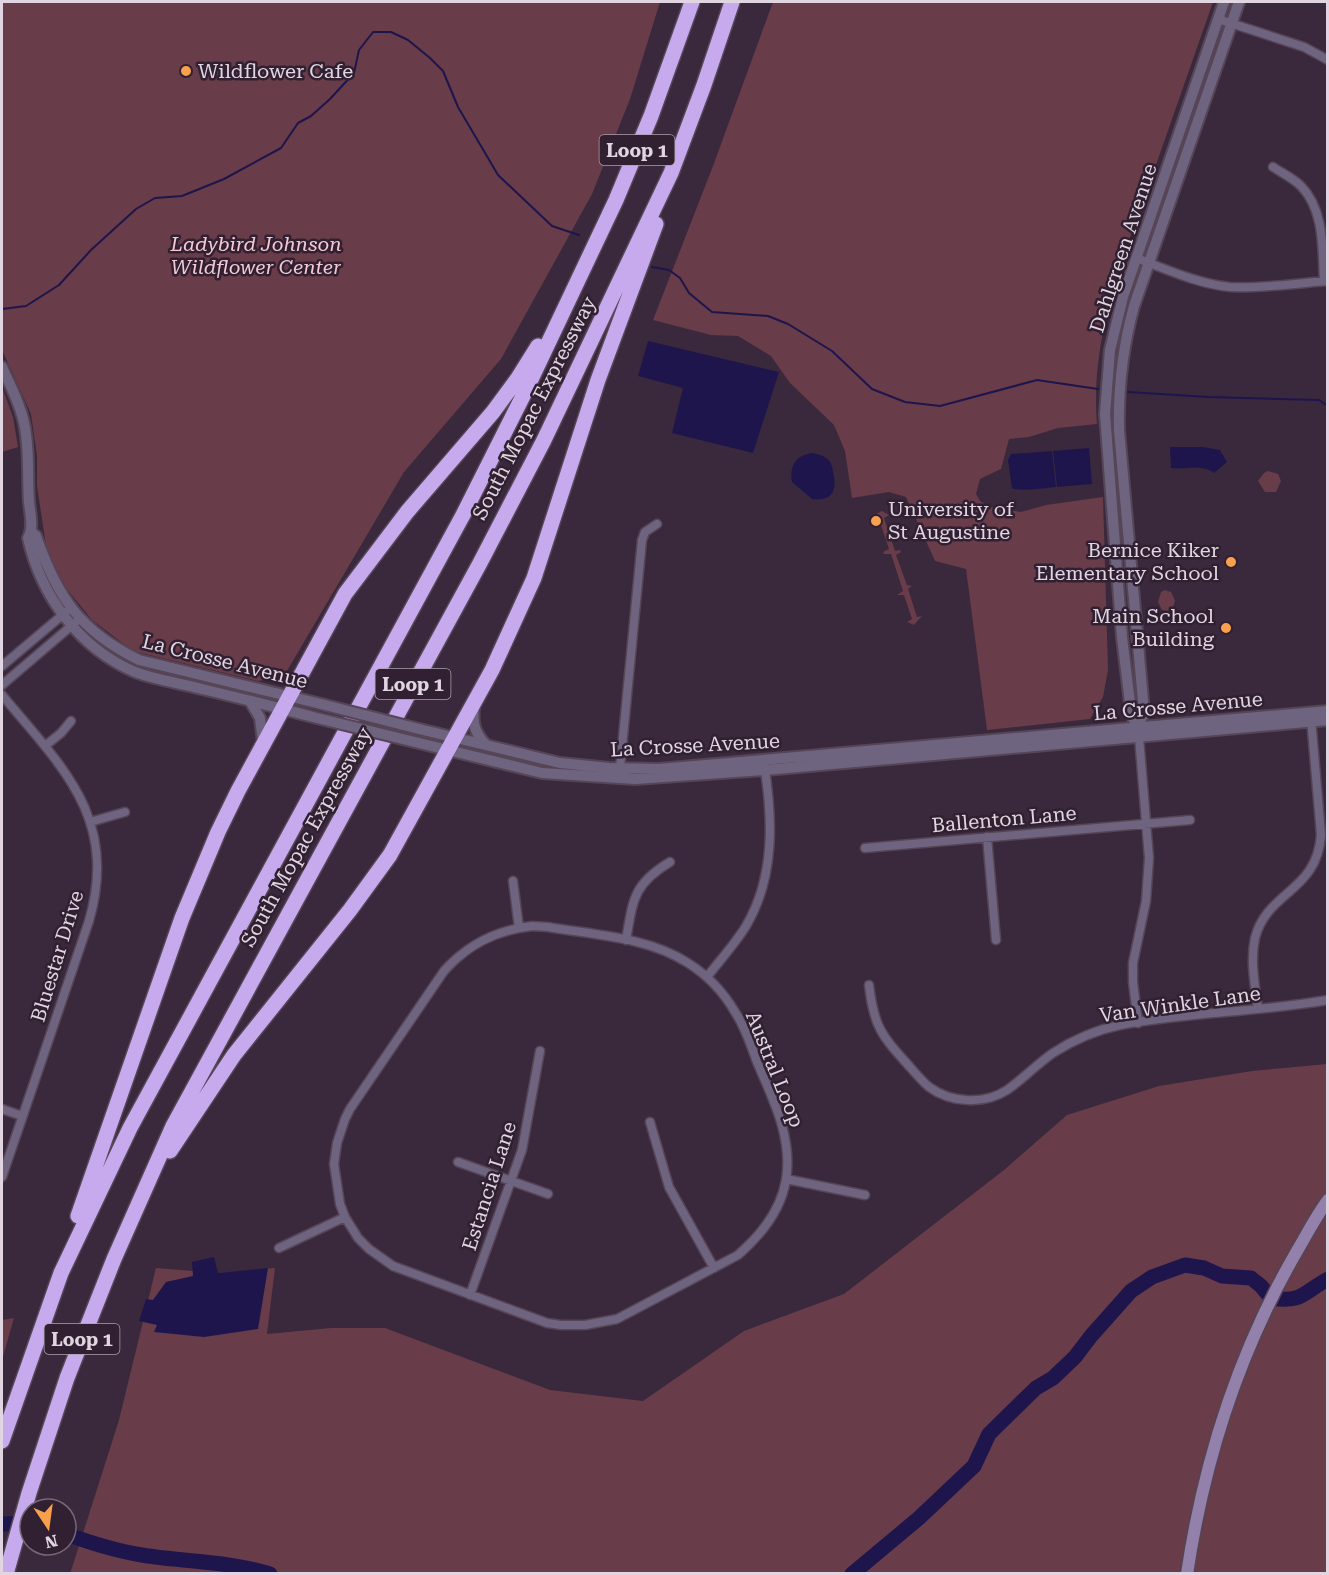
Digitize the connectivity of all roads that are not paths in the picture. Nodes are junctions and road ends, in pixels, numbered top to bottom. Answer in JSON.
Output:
{"nodes":[{"id":1,"x":692,"y":2,"type":"edge"},
{"id":2,"x":732,"y":2,"type":"edge"},
{"id":3,"x":1224,"y":2,"type":"edge"},
{"id":4,"x":1239,"y":2,"type":"edge"},
{"id":5,"x":1218,"y":19,"type":"junction"},
{"id":6,"x":1232,"y":23,"type":"junction"},
{"id":7,"x":1328,"y":60,"type":"edge"},
{"id":8,"x":1273,"y":166,"type":"dead end"},
{"id":9,"x":671,"y":173,"type":"junction"},
{"id":10,"x":1136,"y":258,"type":"junction"},
{"id":11,"x":1150,"y":263,"type":"junction"},
{"id":12,"x":1326,"y":281,"type":"edge"},
{"id":13,"x":572,"y":293,"type":"junction"},
{"id":14,"x":2,"y":367,"type":"edge"},
{"id":15,"x":657,"y":524,"type":"dead end"},
{"id":16,"x":67,"y":611,"type":"junction"},
{"id":17,"x":75,"y":622,"type":"junction"},
{"id":18,"x":2,"y":666,"type":"edge"},
{"id":19,"x":2,"y":685,"type":"edge"},
{"id":20,"x":2,"y":695,"type":"edge"},
{"id":21,"x":476,"y":698,"type":"junction"},
{"id":22,"x":250,"y":701,"type":"junction"},
{"id":23,"x":286,"y":703,"type":"junction"},
{"id":24,"x":1328,"y":711,"type":"edge"},
{"id":25,"x":1311,"y":717,"type":"junction"},
{"id":26,"x":1328,"y":720,"type":"edge"},
{"id":27,"x":71,"y":721,"type":"dead end"},
{"id":28,"x":1138,"y":732,"type":"junction"},
{"id":29,"x":450,"y":744,"type":"junction"},
{"id":30,"x":264,"y":745,"type":"junction"},
{"id":31,"x":486,"y":745,"type":"junction"},
{"id":32,"x":45,"y":746,"type":"junction"},
{"id":33,"x":764,"y":765,"type":"junction"},
{"id":34,"x":620,"y":768,"type":"junction"},
{"id":35,"x":125,"y":812,"type":"dead end"},
{"id":36,"x":1190,"y":820,"type":"dead end"},
{"id":37,"x":90,"y":822,"type":"junction"},
{"id":38,"x":1147,"y":823,"type":"junction"},
{"id":39,"x":987,"y":837,"type":"junction"},
{"id":40,"x":865,"y":848,"type":"dead end"},
{"id":41,"x":670,"y":862,"type":"dead end"},
{"id":42,"x":513,"y":881,"type":"dead end"},
{"id":43,"x":519,"y":928,"type":"junction"},
{"id":44,"x":626,"y":940,"type":"junction"},
{"id":45,"x":996,"y":940,"type":"dead end"},
{"id":46,"x":707,"y":977,"type":"junction"},
{"id":47,"x":868,"y":985,"type":"dead end"},
{"id":48,"x":1328,"y":1000,"type":"edge"},
{"id":49,"x":1258,"y":1009,"type":"junction"},
{"id":50,"x":1138,"y":1023,"type":"junction"},
{"id":51,"x":540,"y":1051,"type":"dead end"},
{"id":52,"x":2,"y":1109,"type":"edge"},
{"id":53,"x":22,"y":1116,"type":"junction"},
{"id":54,"x":650,"y":1122,"type":"dead end"},
{"id":55,"x":458,"y":1162,"type":"dead end"},
{"id":56,"x":2,"y":1177,"type":"edge"},
{"id":57,"x":786,"y":1179,"type":"junction"},
{"id":58,"x":511,"y":1181,"type":"junction"},
{"id":59,"x":146,"y":1189,"type":"junction"},
{"id":60,"x":548,"y":1194,"type":"dead end"},
{"id":61,"x":865,"y":1195,"type":"dead end"},
{"id":62,"x":1328,"y":1200,"type":"edge"},
{"id":63,"x":345,"y":1217,"type":"junction"},
{"id":64,"x":279,"y":1248,"type":"dead end"},
{"id":65,"x":714,"y":1268,"type":"junction"},
{"id":66,"x":61,"y":1273,"type":"junction"},
{"id":67,"x":470,"y":1294,"type":"junction"},
{"id":68,"x":2,"y":1441,"type":"edge"},
{"id":69,"x":6,"y":1574,"type":"edge"},
{"id":70,"x":1187,"y":1574,"type":"edge"}],
"edges":[{"from":1,"to":13,"type":"highway","name":"South Mopac Expressway","number":"Loop 1"},
{"from":2,"to":9,"type":"highway","name":"South Mopac Expressway","number":"Loop 1"},
{"from":3,"to":5,"type":"street","name":"Dahlgreen Avenue"},
{"from":4,"to":6,"type":"street","name":"Dahlgreen Avenue"},
{"from":5,"to":6,"type":"street"},
{"from":5,"to":10,"type":"street","name":"Dahlgreen Avenue"},
{"from":6,"to":7,"type":"street"},
{"from":6,"to":11,"type":"street","name":"Dahlgreen Avenue"},
{"from":8,"to":12,"type":"street"},
{"from":9,"to":21,"type":"highway"},
{"from":9,"to":59,"type":"highway","name":"South Mopac Expressway","number":"Loop 1"},
{"from":10,"to":11,"type":"street"},
{"from":10,"to":28,"type":"street","name":"Dahlgreen Avenue"},
{"from":11,"to":12,"type":"street"},
{"from":11,"to":28,"type":"street","name":"Dahlgreen Avenue"},
{"from":13,"to":23,"type":"highway"},
{"from":13,"to":66,"type":"highway","name":"South Mopac Expressway","number":"Loop 1"},
{"from":14,"to":16,"type":"street","name":"La Crosse Avenue"},
{"from":15,"to":34,"type":"street"},
{"from":16,"to":17,"type":"street","name":"La Crosse Avenue"},
{"from":16,"to":18,"type":"street"},
{"from":17,"to":19,"type":"street"},
{"from":17,"to":22,"type":"street","name":"La Crosse Avenue"},
{"from":17,"to":23,"type":"street","name":"La Crosse Avenue"},
{"from":20,"to":32,"type":"street","name":"Bluestar Drive"},
{"from":21,"to":29,"type":"highway"},
{"from":21,"to":31,"type":"street"},
{"from":22,"to":23,"type":"street","name":"La Crosse Avenue"},
{"from":22,"to":30,"type":"street"},
{"from":23,"to":29,"type":"street","name":"La Crosse Avenue","bridge":true},
{"from":23,"to":29,"type":"street","name":"La Crosse Avenue","bridge":true},
{"from":23,"to":30,"type":"highway"},
{"from":24,"to":25,"type":"street","name":"La Crosse Avenue"},
{"from":25,"to":26,"type":"street","name":"La Crosse Avenue"},
{"from":25,"to":28,"type":"street","name":"La Crosse Avenue"},
{"from":25,"to":49,"type":"street"},
{"from":27,"to":32,"type":"street"},
{"from":28,"to":33,"type":"street","name":"La Crosse Avenue"},
{"from":28,"to":38,"type":"street","name":"Dahlgreen Avenue"},
{"from":29,"to":31,"type":"street","name":"La Crosse Avenue"},
{"from":29,"to":33,"type":"street","name":"La Crosse Avenue"},
{"from":29,"to":59,"type":"highway"},
{"from":30,"to":66,"type":"highway"},
{"from":31,"to":34,"type":"street","name":"La Crosse Avenue"},
{"from":32,"to":37,"type":"street","name":"Bluestar Drive"},
{"from":33,"to":34,"type":"street","name":"La Crosse Avenue"},
{"from":33,"to":46,"type":"street"},
{"from":35,"to":37,"type":"street"},
{"from":36,"to":38,"type":"street","name":"Ballenton Lane"},
{"from":37,"to":53,"type":"street","name":"Bluestar Drive"},
{"from":38,"to":39,"type":"street","name":"Ballenton Lane"},
{"from":38,"to":50,"type":"street","name":"Dahlgreen Avenue"},
{"from":39,"to":40,"type":"street","name":"Ballenton Lane"},
{"from":39,"to":45,"type":"street"},
{"from":41,"to":44,"type":"street"},
{"from":42,"to":43,"type":"street"},
{"from":43,"to":44,"type":"street","name":"Austral Loop"},
{"from":43,"to":63,"type":"street","name":"Austral Loop"},
{"from":44,"to":46,"type":"street","name":"Austral Loop"},
{"from":46,"to":57,"type":"street","name":"Austral Loop"},
{"from":47,"to":50,"type":"street","name":"Van Winkle Lane"},
{"from":48,"to":49,"type":"street","name":"Van Winkle Lane"},
{"from":49,"to":50,"type":"street","name":"Van Winkle Lane"},
{"from":51,"to":58,"type":"street","name":"Estancia Lane"},
{"from":52,"to":53,"type":"street"},
{"from":53,"to":56,"type":"street","name":"Bluestar Drive"},
{"from":54,"to":65,"type":"street"},
{"from":55,"to":58,"type":"street"},
{"from":57,"to":61,"type":"street"},
{"from":57,"to":65,"type":"street","name":"Austral Loop"},
{"from":58,"to":60,"type":"street"},
{"from":58,"to":67,"type":"street","name":"Estancia Lane"},
{"from":59,"to":69,"type":"highway","name":"South Mopac Expressway","number":"Loop 1"},
{"from":62,"to":70,"type":"main road"},
{"from":63,"to":64,"type":"street"},
{"from":63,"to":67,"type":"street","name":"Austral Loop"},
{"from":65,"to":67,"type":"street","name":"Austral Loop"},
{"from":66,"to":68,"type":"highway","name":"South Mopac Expressway","number":"Loop 1"}]}
